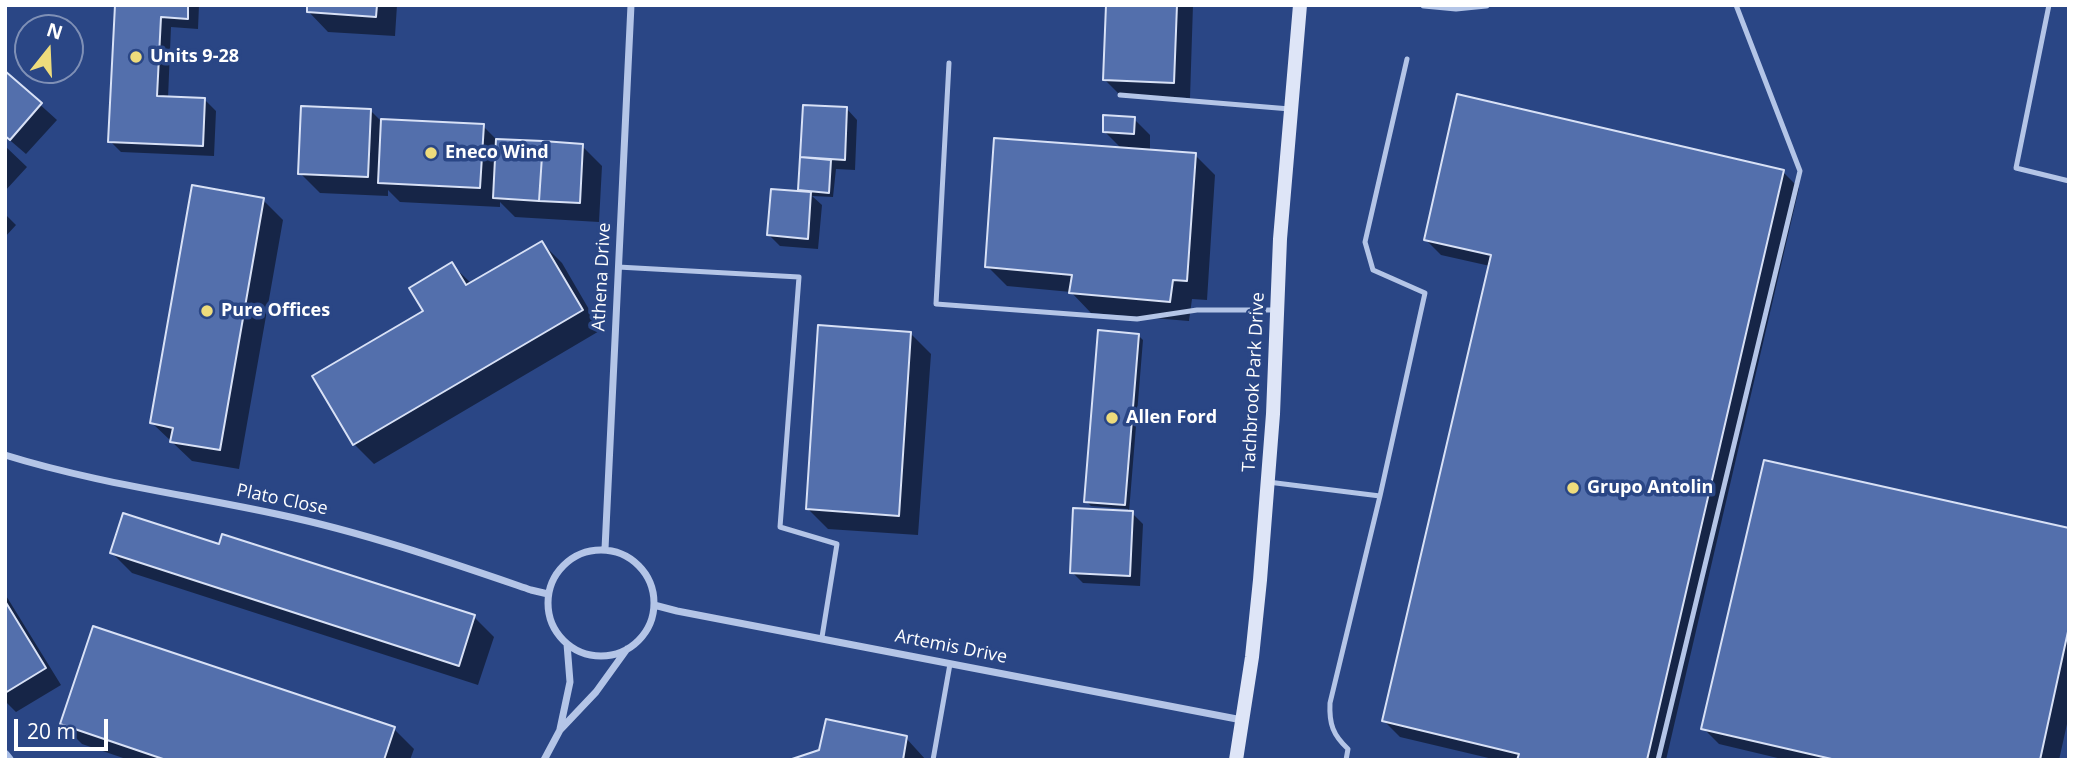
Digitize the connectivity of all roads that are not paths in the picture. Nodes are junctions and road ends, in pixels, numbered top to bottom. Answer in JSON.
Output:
{"nodes":[{"id":1,"x":631,"y":5,"type":"edge"},
{"id":2,"x":1300,"y":5,"type":"edge"},
{"id":3,"x":1424,"y":5,"type":"edge"},
{"id":4,"x":1486,"y":5,"type":"edge"},
{"id":5,"x":1736,"y":5,"type":"edge"},
{"id":6,"x":2049,"y":5,"type":"edge"},
{"id":7,"x":1407,"y":59,"type":"dead end"},
{"id":8,"x":949,"y":63,"type":"dead end"},
{"id":9,"x":1120,"y":95,"type":"dead end"},
{"id":10,"x":1290,"y":109,"type":"junction"},
{"id":11,"x":2069,"y":181,"type":"edge"},
{"id":12,"x":618,"y":267,"type":"junction"},
{"id":13,"x":1276,"y":310,"type":"junction"},
{"id":14,"x":5,"y":455,"type":"edge"},
{"id":15,"x":1268,"y":482,"type":"junction"},
{"id":16,"x":1380,"y":496,"type":"junction"},
{"id":17,"x":605,"y":550,"type":"junction"},
{"id":18,"x":548,"y":594,"type":"junction"},
{"id":19,"x":654,"y":605,"type":"junction"},
{"id":20,"x":822,"y":637,"type":"junction"},
{"id":21,"x":567,"y":644,"type":"junction"},
{"id":22,"x":628,"y":649,"type":"junction"},
{"id":23,"x":950,"y":664,"type":"junction"},
{"id":24,"x":1242,"y":720,"type":"junction"},
{"id":25,"x":560,"y":730,"type":"junction"},
{"id":26,"x":544,"y":760,"type":"edge"},
{"id":27,"x":933,"y":760,"type":"edge"},
{"id":28,"x":1236,"y":760,"type":"edge"},
{"id":29,"x":1346,"y":760,"type":"edge"},
{"id":30,"x":1658,"y":760,"type":"edge"}],
"edges":[{"from":1,"to":12,"type":"street","name":"Athena Drive"},
{"from":2,"to":10,"type":"street","name":"Tachbrook Park Drive"},
{"from":3,"to":4,"type":"street"},
{"from":5,"to":30,"type":"lane"},
{"from":6,"to":11,"type":"lane"},
{"from":7,"to":16,"type":"lane"},
{"from":8,"to":13,"type":"lane"},
{"from":9,"to":10,"type":"lane"},
{"from":10,"to":13,"type":"street","name":"Tachbrook Park Drive"},
{"from":12,"to":17,"type":"street","name":"Athena Drive"},
{"from":12,"to":20,"type":"lane"},
{"from":13,"to":15,"type":"street","name":"Tachbrook Park Drive"},
{"from":14,"to":18,"type":"street","name":"Plato Close"},
{"from":15,"to":16,"type":"lane"},
{"from":15,"to":24,"type":"street","name":"Tachbrook Park Drive"},
{"from":16,"to":29,"type":"lane"},
{"from":17,"to":18,"type":"street"},
{"from":17,"to":19,"type":"street"},
{"from":18,"to":21,"type":"street"},
{"from":19,"to":20,"type":"street","name":"Artemis Drive"},
{"from":19,"to":22,"type":"street"},
{"from":20,"to":23,"type":"street","name":"Artemis Drive"},
{"from":21,"to":22,"type":"street"},
{"from":21,"to":25,"type":"street"},
{"from":22,"to":25,"type":"street"},
{"from":23,"to":24,"type":"street","name":"Artemis Drive"},
{"from":23,"to":27,"type":"lane"},
{"from":24,"to":28,"type":"street","name":"Tachbrook Park Drive"},
{"from":25,"to":26,"type":"street"}]}
